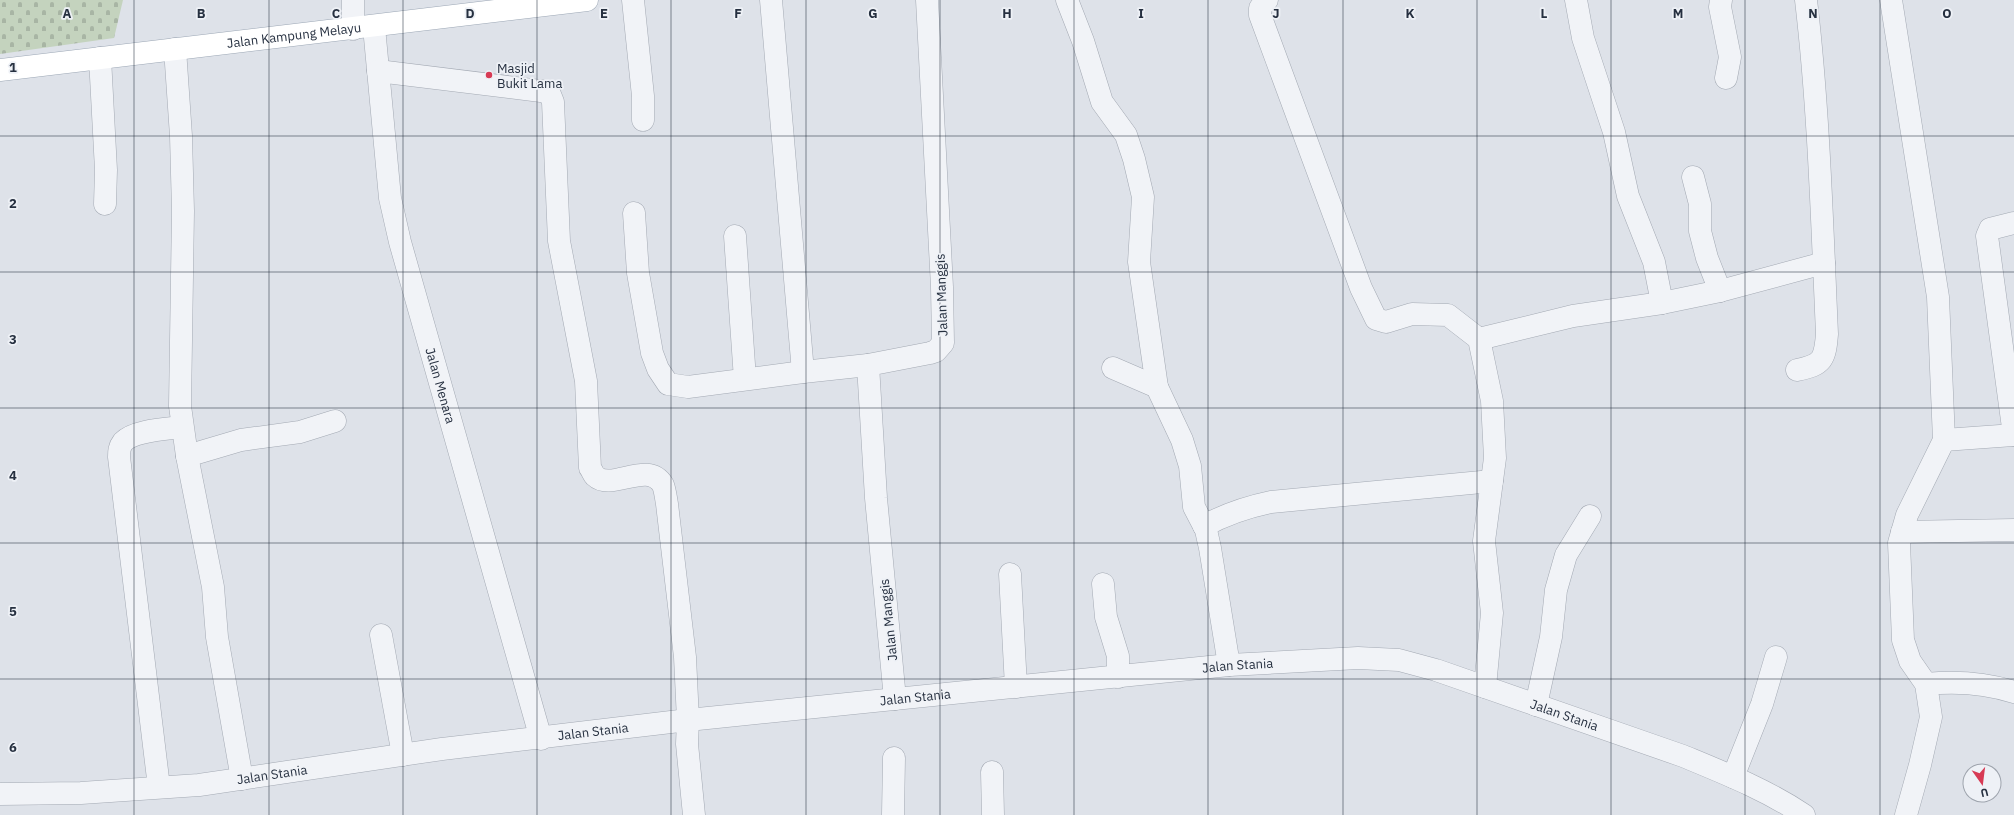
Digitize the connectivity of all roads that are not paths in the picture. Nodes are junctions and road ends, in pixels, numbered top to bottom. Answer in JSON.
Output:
{"nodes":[{"id":1,"x":353,"y":0,"type":"edge"},
{"id":2,"x":587,"y":0,"type":"edge"},
{"id":3,"x":633,"y":0,"type":"edge"},
{"id":4,"x":772,"y":0,"type":"edge"},
{"id":5,"x":927,"y":0,"type":"edge"},
{"id":6,"x":1067,"y":0,"type":"edge"},
{"id":7,"x":1267,"y":0,"type":"edge"},
{"id":8,"x":1576,"y":0,"type":"edge"},
{"id":9,"x":1721,"y":0,"type":"edge"},
{"id":10,"x":1806,"y":0,"type":"edge"},
{"id":11,"x":1891,"y":0,"type":"edge"},
{"id":12,"x":480,"y":6,"type":"edge"},
{"id":13,"x":374,"y":27,"type":"junction"},
{"id":14,"x":353,"y":29,"type":"junction"},
{"id":15,"x":175,"y":49,"type":"junction"},
{"id":16,"x":100,"y":58,"type":"junction"},
{"id":17,"x":0,"y":70,"type":"edge"},
{"id":18,"x":378,"y":70,"type":"junction"},
{"id":19,"x":1726,"y":78,"type":"dead end"},
{"id":20,"x":644,"y":120,"type":"dead end"},
{"id":21,"x":1693,"y":177,"type":"dead end"},
{"id":22,"x":105,"y":204,"type":"dead end"},
{"id":23,"x":634,"y":213,"type":"dead end"},
{"id":24,"x":2014,"y":222,"type":"edge"},
{"id":25,"x":735,"y":236,"type":"dead end"},
{"id":26,"x":1824,"y":263,"type":"junction"},
{"id":27,"x":1720,"y":291,"type":"junction"},
{"id":28,"x":1662,"y":303,"type":"junction"},
{"id":29,"x":1480,"y":339,"type":"junction"},
{"id":30,"x":868,"y":365,"type":"junction"},
{"id":31,"x":1113,"y":368,"type":"dead end"},
{"id":32,"x":1797,"y":370,"type":"dead end"},
{"id":33,"x":803,"y":372,"type":"junction"},
{"id":34,"x":745,"y":379,"type":"junction"},
{"id":35,"x":1157,"y":387,"type":"junction"},
{"id":36,"x":335,"y":421,"type":"dead end"},
{"id":37,"x":182,"y":426,"type":"junction"},
{"id":38,"x":2014,"y":435,"type":"edge"},
{"id":39,"x":1944,"y":440,"type":"junction"},
{"id":40,"x":186,"y":456,"type":"junction"},
{"id":41,"x":1492,"y":481,"type":"junction"},
{"id":42,"x":1590,"y":516,"type":"dead end"},
{"id":43,"x":1204,"y":526,"type":"junction"},
{"id":44,"x":2014,"y":530,"type":"edge"},
{"id":45,"x":1902,"y":532,"type":"junction"},
{"id":46,"x":1010,"y":574,"type":"dead end"},
{"id":47,"x":1103,"y":584,"type":"dead end"},
{"id":48,"x":381,"y":635,"type":"dead end"},
{"id":49,"x":1776,"y":657,"type":"dead end"},
{"id":50,"x":1229,"y":665,"type":"junction"},
{"id":51,"x":1118,"y":677,"type":"junction"},
{"id":52,"x":1926,"y":684,"type":"junction"},
{"id":53,"x":1016,"y":687,"type":"junction"},
{"id":54,"x":1485,"y":687,"type":"junction"},
{"id":55,"x":2014,"y":692,"type":"edge"},
{"id":56,"x":895,"y":700,"type":"junction"},
{"id":57,"x":1536,"y":705,"type":"junction"},
{"id":58,"x":688,"y":720,"type":"junction"},
{"id":59,"x":541,"y":739,"type":"junction"},
{"id":60,"x":403,"y":755,"type":"junction"},
{"id":61,"x":894,"y":758,"type":"dead end"},
{"id":62,"x":992,"y":772,"type":"dead end"},
{"id":63,"x":1733,"y":777,"type":"junction"},
{"id":64,"x":242,"y":779,"type":"junction"},
{"id":65,"x":159,"y":787,"type":"junction"},
{"id":66,"x":0,"y":794,"type":"edge"},
{"id":67,"x":694,"y":815,"type":"edge"},
{"id":68,"x":893,"y":815,"type":"edge"},
{"id":69,"x":993,"y":815,"type":"edge"},
{"id":70,"x":1804,"y":815,"type":"edge"},
{"id":71,"x":1906,"y":815,"type":"edge"}],
"edges":[{"from":1,"to":14,"type":"street"},
{"from":2,"to":12,"type":"main road","name":"Jalan Kampung Melayu"},
{"from":3,"to":20,"type":"street"},
{"from":4,"to":33,"type":"street"},
{"from":5,"to":30,"type":"street","name":"Jalan Manggis"},
{"from":6,"to":35,"type":"street"},
{"from":7,"to":29,"type":"street"},
{"from":8,"to":28,"type":"street"},
{"from":9,"to":19,"type":"street"},
{"from":10,"to":26,"type":"street"},
{"from":11,"to":39,"type":"street"},
{"from":12,"to":13,"type":"main road","name":"Jalan Kampung Melayu"},
{"from":13,"to":14,"type":"main road","name":"Jalan Kampung Melayu"},
{"from":13,"to":18,"type":"street","name":"Jalan Menara"},
{"from":14,"to":15,"type":"main road","name":"Jalan Kampung Melayu"},
{"from":15,"to":16,"type":"main road","name":"Jalan Kampung Melayu"},
{"from":15,"to":37,"type":"street"},
{"from":16,"to":17,"type":"main road","name":"Jalan Kampung Melayu"},
{"from":16,"to":22,"type":"street"},
{"from":18,"to":58,"type":"street"},
{"from":18,"to":59,"type":"street","name":"Jalan Menara"},
{"from":21,"to":27,"type":"street"},
{"from":23,"to":34,"type":"street"},
{"from":24,"to":38,"type":"street"},
{"from":25,"to":34,"type":"street"},
{"from":26,"to":27,"type":"street"},
{"from":26,"to":32,"type":"street"},
{"from":27,"to":28,"type":"street"},
{"from":28,"to":29,"type":"street"},
{"from":29,"to":41,"type":"street"},
{"from":30,"to":33,"type":"street"},
{"from":30,"to":56,"type":"street","name":"Jalan Manggis"},
{"from":31,"to":35,"type":"street"},
{"from":33,"to":34,"type":"street"},
{"from":35,"to":43,"type":"street"},
{"from":36,"to":40,"type":"street"},
{"from":37,"to":40,"type":"street"},
{"from":37,"to":65,"type":"street"},
{"from":38,"to":39,"type":"street"},
{"from":39,"to":45,"type":"street"},
{"from":40,"to":64,"type":"street"},
{"from":41,"to":43,"type":"street"},
{"from":41,"to":54,"type":"street"},
{"from":42,"to":57,"type":"street"},
{"from":43,"to":50,"type":"street"},
{"from":44,"to":45,"type":"street"},
{"from":45,"to":52,"type":"street"},
{"from":46,"to":53,"type":"street"},
{"from":47,"to":51,"type":"street"},
{"from":48,"to":60,"type":"street"},
{"from":49,"to":63,"type":"street"},
{"from":50,"to":51,"type":"street","name":"Jalan Stania"},
{"from":50,"to":54,"type":"street","name":"Jalan Stania"},
{"from":51,"to":53,"type":"street","name":"Jalan Stania"},
{"from":52,"to":55,"type":"street"},
{"from":52,"to":71,"type":"street"},
{"from":53,"to":56,"type":"street","name":"Jalan Stania"},
{"from":54,"to":57,"type":"street","name":"Jalan Stania"},
{"from":56,"to":58,"type":"street","name":"Jalan Stania"},
{"from":57,"to":63,"type":"street","name":"Jalan Stania"},
{"from":58,"to":59,"type":"street","name":"Jalan Stania"},
{"from":58,"to":67,"type":"street"},
{"from":59,"to":60,"type":"street","name":"Jalan Stania"},
{"from":60,"to":64,"type":"street","name":"Jalan Stania"},
{"from":61,"to":68,"type":"street"},
{"from":62,"to":69,"type":"street"},
{"from":63,"to":70,"type":"street","name":"Jalan Stania"},
{"from":64,"to":65,"type":"street","name":"Jalan Stania"},
{"from":65,"to":66,"type":"street","name":"Jalan Stania"}]}
